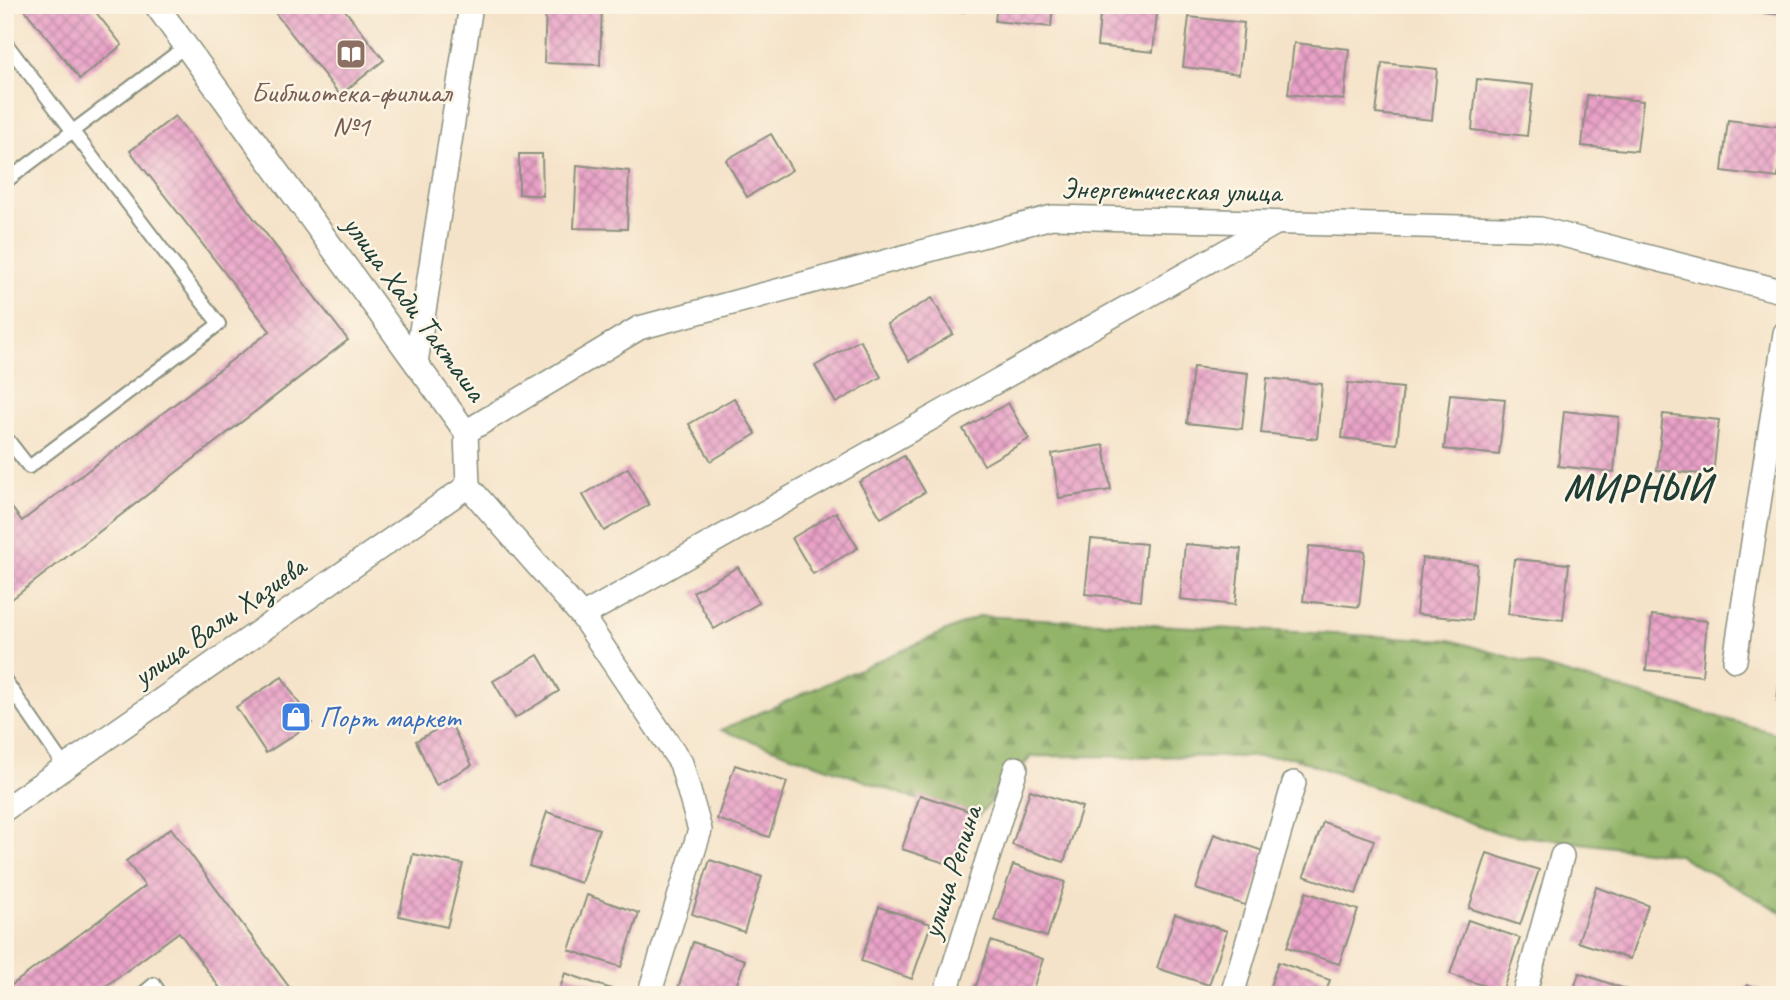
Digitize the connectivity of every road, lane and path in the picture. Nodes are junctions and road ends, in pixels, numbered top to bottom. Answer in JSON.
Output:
{"nodes":[{"id":1,"x":156,"y":5,"type":"edge"},
{"id":2,"x":471,"y":5,"type":"edge"},
{"id":3,"x":5,"y":42,"type":"edge"},
{"id":4,"x":186,"y":46,"type":"junction"},
{"id":5,"x":73,"y":131,"type":"junction"},
{"id":6,"x":5,"y":182,"type":"edge"},
{"id":7,"x":1276,"y":223,"type":"junction"},
{"id":8,"x":1785,"y":292,"type":"edge"},
{"id":9,"x":1785,"y":333,"type":"edge"},
{"id":10,"x":416,"y":363,"type":"junction"},
{"id":11,"x":466,"y":432,"type":"junction"},
{"id":12,"x":8,"y":440,"type":"dead end"},
{"id":13,"x":468,"y":486,"type":"junction"},
{"id":14,"x":582,"y":616,"type":"junction"},
{"id":15,"x":1735,"y":660,"type":"dead end"},
{"id":16,"x":5,"y":680,"type":"edge"},
{"id":17,"x":65,"y":767,"type":"junction"},
{"id":18,"x":1016,"y":768,"type":"dead end"},
{"id":19,"x":1294,"y":783,"type":"dead end"},
{"id":20,"x":5,"y":809,"type":"edge"},
{"id":21,"x":1562,"y":856,"type":"dead end"},
{"id":22,"x":141,"y":995,"type":"edge"},
{"id":23,"x":161,"y":995,"type":"edge"},
{"id":24,"x":649,"y":995,"type":"edge"},
{"id":25,"x":945,"y":995,"type":"edge"},
{"id":26,"x":1232,"y":995,"type":"edge"},
{"id":27,"x":1524,"y":995,"type":"edge"}],
"edges":[{"from":1,"to":4,"type":"street","name":"улица Хади Такташа"},
{"from":2,"to":10,"type":"street"},
{"from":3,"to":5,"type":"lane"},
{"from":4,"to":5,"type":"lane"},
{"from":4,"to":10,"type":"street","name":"улица Хади Такташа"},
{"from":5,"to":6,"type":"lane"},
{"from":5,"to":12,"type":"lane"},
{"from":7,"to":8,"type":"street","name":"Энергетическая улица"},
{"from":7,"to":11,"type":"street","name":"Энергетическая улица"},
{"from":7,"to":14,"type":"street"},
{"from":9,"to":15,"type":"street"},
{"from":10,"to":11,"type":"street","name":"улица Хади Такташа"},
{"from":11,"to":13,"type":"street","name":"улица Хади Такташа"},
{"from":13,"to":14,"type":"street"},
{"from":13,"to":17,"type":"street","name":"улица Вали Хазиева"},
{"from":14,"to":24,"type":"street"},
{"from":16,"to":17,"type":"lane"},
{"from":17,"to":20,"type":"street","name":"улица Вали Хазиева"},
{"from":18,"to":25,"type":"street","name":"улица Репина"},
{"from":19,"to":26,"type":"street"},
{"from":21,"to":27,"type":"street"},
{"from":22,"to":23,"type":"lane"}]}
